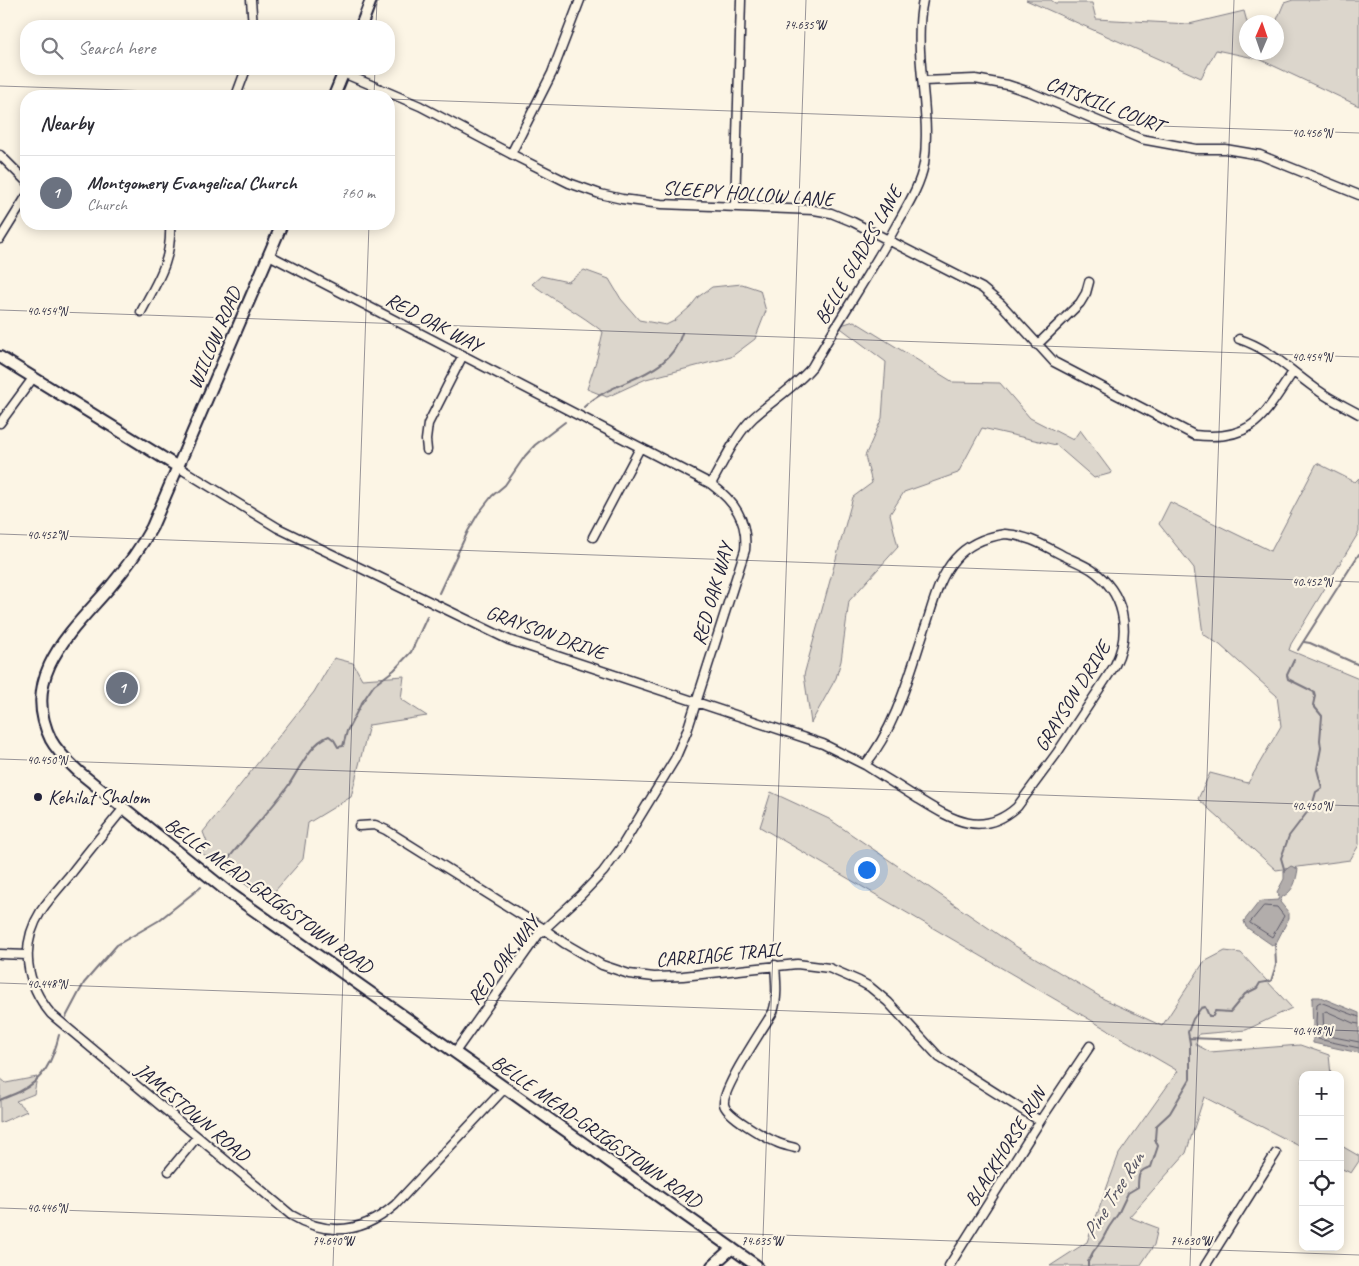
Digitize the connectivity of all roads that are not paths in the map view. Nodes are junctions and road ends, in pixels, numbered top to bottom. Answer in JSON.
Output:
{"nodes":[{"id":1,"x":251,"y":0,"type":"edge"},
{"id":2,"x":372,"y":0,"type":"edge"},
{"id":3,"x":580,"y":0,"type":"edge"},
{"id":4,"x":742,"y":0,"type":"edge"},
{"id":5,"x":923,"y":0,"type":"edge"},
{"id":6,"x":253,"y":20,"type":"edge"},
{"id":7,"x":364,"y":20,"type":"edge"},
{"id":8,"x":244,"y":75,"type":"edge"},
{"id":9,"x":340,"y":75,"type":"edge"},
{"id":10,"x":352,"y":75,"type":"edge"},
{"id":11,"x":923,"y":81,"type":"junction"},
{"id":12,"x":238,"y":90,"type":"edge"},
{"id":13,"x":336,"y":90,"type":"edge"},
{"id":14,"x":385,"y":90,"type":"edge"},
{"id":15,"x":395,"y":95,"type":"edge"},
{"id":16,"x":511,"y":154,"type":"junction"},
{"id":17,"x":0,"y":155,"type":"edge"},
{"id":18,"x":20,"y":175,"type":"edge"},
{"id":19,"x":1359,"y":196,"type":"edge"},
{"id":20,"x":20,"y":206,"type":"edge"},
{"id":21,"x":736,"y":206,"type":"junction"},
{"id":22,"x":170,"y":230,"type":"edge"},
{"id":23,"x":279,"y":230,"type":"edge"},
{"id":24,"x":0,"y":238,"type":"edge"},
{"id":25,"x":889,"y":240,"type":"junction"},
{"id":26,"x":269,"y":255,"type":"junction"},
{"id":27,"x":1089,"y":282,"type":"dead end"},
{"id":28,"x":140,"y":312,"type":"dead end"},
{"id":29,"x":1238,"y":339,"type":"dead end"},
{"id":30,"x":1037,"y":345,"type":"junction"},
{"id":31,"x":463,"y":355,"type":"junction"},
{"id":32,"x":0,"y":357,"type":"edge"},
{"id":33,"x":1293,"y":372,"type":"junction"},
{"id":34,"x":34,"y":378,"type":"junction"},
{"id":35,"x":1359,"y":414,"type":"edge"},
{"id":36,"x":0,"y":423,"type":"edge"},
{"id":37,"x":640,"y":448,"type":"junction"},
{"id":38,"x":427,"y":450,"type":"dead end"},
{"id":39,"x":178,"y":467,"type":"junction"},
{"id":40,"x":711,"y":484,"type":"junction"},
{"id":41,"x":593,"y":537,"type":"dead end"},
{"id":42,"x":696,"y":702,"type":"junction"},
{"id":43,"x":865,"y":765,"type":"junction"},
{"id":44,"x":123,"y":809,"type":"junction"},
{"id":45,"x":360,"y":826,"type":"dead end"},
{"id":46,"x":544,"y":928,"type":"junction"},
{"id":47,"x":0,"y":954,"type":"edge"},
{"id":48,"x":27,"y":955,"type":"junction"},
{"id":49,"x":775,"y":965,"type":"junction"},
{"id":50,"x":1090,"y":1046,"type":"dead end"},
{"id":51,"x":455,"y":1052,"type":"junction"},
{"id":52,"x":505,"y":1088,"type":"junction"},
{"id":53,"x":1040,"y":1121,"type":"junction"},
{"id":54,"x":197,"y":1137,"type":"junction"},
{"id":55,"x":794,"y":1148,"type":"dead end"},
{"id":56,"x":1276,"y":1154,"type":"dead end"},
{"id":57,"x":169,"y":1171,"type":"dead end"},
{"id":58,"x":732,"y":1248,"type":"junction"},
{"id":59,"x":712,"y":1266,"type":"edge"},
{"id":60,"x":757,"y":1266,"type":"edge"},
{"id":61,"x":949,"y":1266,"type":"edge"},
{"id":62,"x":1205,"y":1266,"type":"edge"}],
"edges":[{"from":1,"to":6,"type":"street"},
{"from":2,"to":7,"type":"street"},
{"from":3,"to":16,"type":"street"},
{"from":4,"to":21,"type":"street"},
{"from":5,"to":11,"type":"street","name":"BELLE GLADES LANE"},
{"from":8,"to":12,"type":"street"},
{"from":9,"to":13,"type":"street"},
{"from":10,"to":14,"type":"street","name":"SLEEPY HOLLOW LANE"},
{"from":11,"to":19,"type":"street","name":"CATSKILL COURT"},
{"from":11,"to":25,"type":"street","name":"BELLE GLADES LANE"},
{"from":15,"to":16,"type":"street","name":"SLEEPY HOLLOW LANE"},
{"from":16,"to":21,"type":"street","name":"SLEEPY HOLLOW LANE"},
{"from":17,"to":18,"type":"street"},
{"from":20,"to":24,"type":"street"},
{"from":21,"to":25,"type":"street","name":"SLEEPY HOLLOW LANE"},
{"from":22,"to":28,"type":"street"},
{"from":23,"to":26,"type":"street","name":"WILLOW ROAD"},
{"from":25,"to":30,"type":"street","name":"SLEEPY HOLLOW LANE"},
{"from":25,"to":40,"type":"street","name":"BELLE GLADES LANE"},
{"from":26,"to":31,"type":"street","name":"RED OAK WAY"},
{"from":26,"to":39,"type":"street","name":"WILLOW ROAD"},
{"from":27,"to":30,"type":"street"},
{"from":29,"to":33,"type":"street"},
{"from":30,"to":33,"type":"street","name":"SLEEPY HOLLOW LANE"},
{"from":31,"to":37,"type":"street","name":"RED OAK WAY"},
{"from":31,"to":38,"type":"street"},
{"from":32,"to":34,"type":"street"},
{"from":33,"to":35,"type":"street"},
{"from":34,"to":36,"type":"street"},
{"from":34,"to":39,"type":"street"},
{"from":37,"to":40,"type":"street","name":"RED OAK WAY"},
{"from":37,"to":41,"type":"street"},
{"from":39,"to":42,"type":"street","name":"GRAYSON DRIVE"},
{"from":39,"to":44,"type":"street","name":"BELLE MEAD-GRIGGSTOWN ROAD"},
{"from":40,"to":42,"type":"street","name":"RED OAK WAY"},
{"from":42,"to":43,"type":"street","name":"GRAYSON DRIVE"},
{"from":42,"to":46,"type":"street","name":"RED OAK WAY"},
{"from":43,"to":43,"type":"street","name":"GRAYSON DRIVE"},
{"from":44,"to":48,"type":"street","name":"JAMESTOWN ROAD"},
{"from":44,"to":51,"type":"street","name":"BELLE MEAD-GRIGGSTOWN ROAD"},
{"from":45,"to":46,"type":"street","name":"CARRIAGE TRAIL"},
{"from":46,"to":49,"type":"street","name":"CARRIAGE TRAIL"},
{"from":46,"to":51,"type":"street","name":"RED OAK WAY"},
{"from":47,"to":48,"type":"street"},
{"from":48,"to":54,"type":"street","name":"JAMESTOWN ROAD"},
{"from":49,"to":53,"type":"street","name":"CARRIAGE TRAIL"},
{"from":49,"to":55,"type":"street"},
{"from":50,"to":53,"type":"street","name":"BLACKHORSE RUN"},
{"from":51,"to":52,"type":"street","name":"BELLE MEAD-GRIGGSTOWN ROAD"},
{"from":52,"to":54,"type":"street","name":"JAMESTOWN ROAD"},
{"from":52,"to":58,"type":"street","name":"BELLE MEAD-GRIGGSTOWN ROAD"},
{"from":53,"to":61,"type":"street","name":"BLACKHORSE RUN"},
{"from":54,"to":57,"type":"street"},
{"from":56,"to":62,"type":"street"},
{"from":58,"to":59,"type":"street"},
{"from":58,"to":60,"type":"street","name":"BELLE MEAD-GRIGGSTOWN ROAD"}]}
